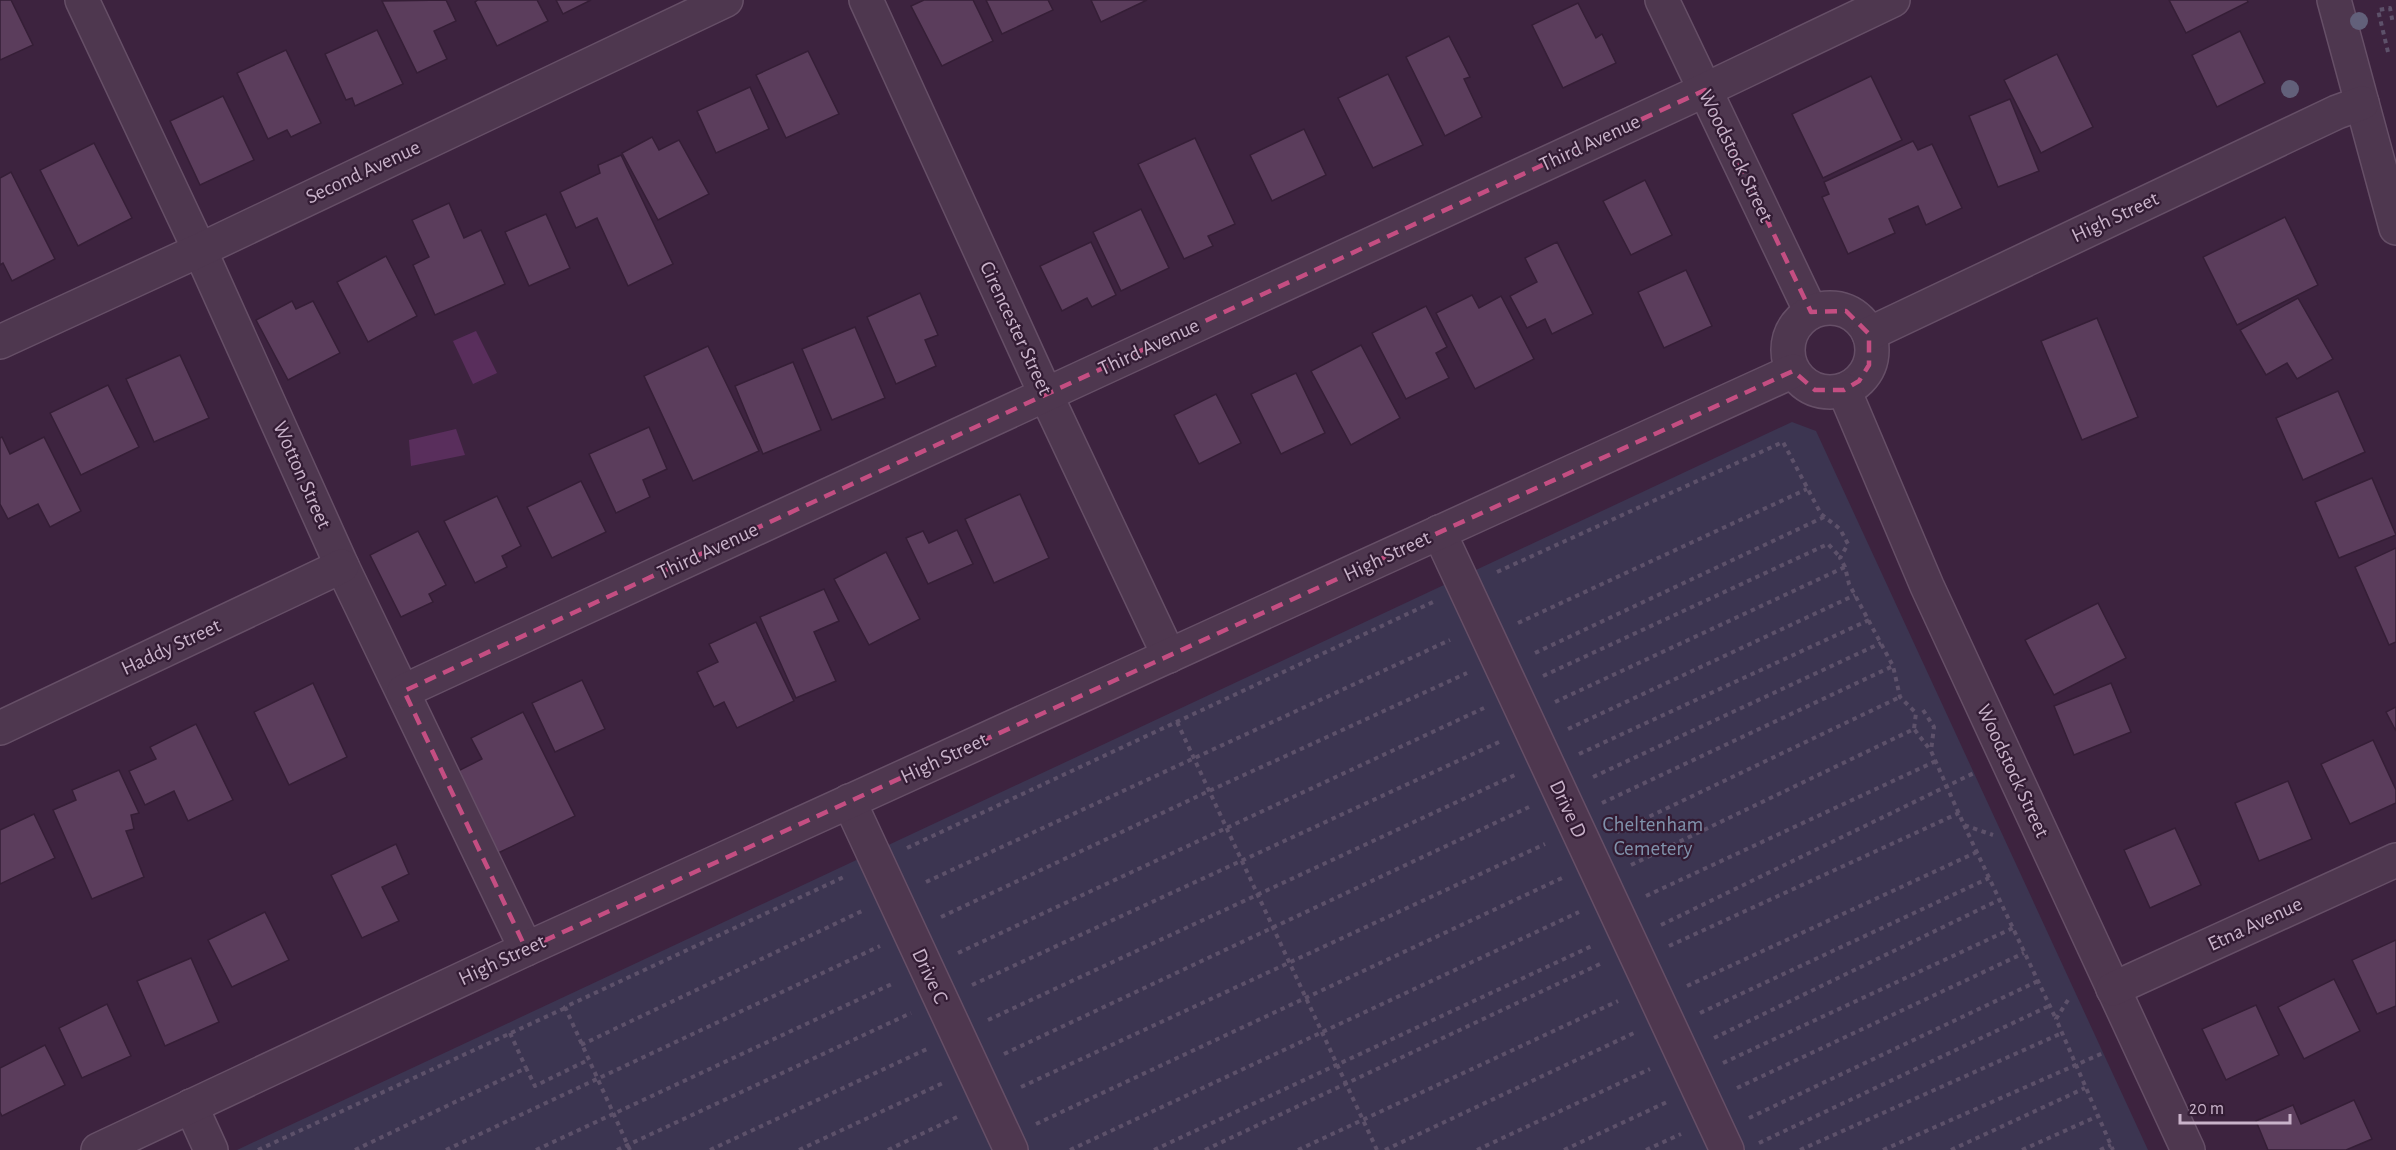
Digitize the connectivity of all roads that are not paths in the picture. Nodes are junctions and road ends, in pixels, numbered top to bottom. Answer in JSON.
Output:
{"nodes":[{"id":1,"x":82,"y":0,"type":"edge"},
{"id":2,"x":726,"y":0,"type":"edge"},
{"id":3,"x":866,"y":0,"type":"edge"},
{"id":4,"x":1662,"y":0,"type":"edge"},
{"id":5,"x":1893,"y":0,"type":"edge"},
{"id":6,"x":2334,"y":0,"type":"edge"},
{"id":7,"x":1705,"y":90,"type":"junction"},
{"id":8,"x":2362,"y":103,"type":"junction"},
{"id":9,"x":2396,"y":228,"type":"edge"},
{"id":10,"x":200,"y":250,"type":"junction"},
{"id":11,"x":1811,"y":312,"type":"junction"},
{"id":12,"x":1869,"y":334,"type":"junction"},
{"id":13,"x":0,"y":342,"type":"edge"},
{"id":14,"x":1793,"y":370,"type":"junction"},
{"id":15,"x":1844,"y":390,"type":"junction"},
{"id":16,"x":1046,"y":395,"type":"junction"},
{"id":17,"x":1439,"y":532,"type":"junction"},
{"id":18,"x":342,"y":566,"type":"junction"},
{"id":19,"x":1169,"y":656,"type":"junction"},
{"id":20,"x":404,"y":691,"type":"junction"},
{"id":21,"x":0,"y":728,"type":"edge"},
{"id":22,"x":849,"y":801,"type":"junction"},
{"id":23,"x":2396,"y":860,"type":"edge"},
{"id":24,"x":526,"y":948,"type":"junction"},
{"id":25,"x":2114,"y":989,"type":"junction"},
{"id":26,"x":191,"y":1106,"type":"junction"},
{"id":27,"x":1733,"y":1143,"type":"edge"},
{"id":28,"x":1008,"y":1144,"type":"edge"},
{"id":29,"x":98,"y":1150,"type":"edge"},
{"id":30,"x":211,"y":1150,"type":"edge"},
{"id":31,"x":2188,"y":1150,"type":"edge"}],
"edges":[{"from":1,"to":10,"type":"street","name":"Wotton Street"},
{"from":2,"to":10,"type":"street","name":"Second Avenue"},
{"from":3,"to":16,"type":"street","name":"Cirencester Street"},
{"from":4,"to":7,"type":"street","name":"Woodstock Street"},
{"from":5,"to":7,"type":"street","name":"Third Avenue"},
{"from":6,"to":8,"type":"street"},
{"from":7,"to":11,"type":"street","name":"Woodstock Street"},
{"from":7,"to":16,"type":"street","name":"Third Avenue"},
{"from":8,"to":9,"type":"street"},
{"from":8,"to":12,"type":"street","name":"High Street"},
{"from":10,"to":13,"type":"street","name":"Second Avenue"},
{"from":10,"to":18,"type":"street","name":"Wotton Street"},
{"from":11,"to":12,"type":"street"},
{"from":11,"to":14,"type":"street"},
{"from":12,"to":15,"type":"street"},
{"from":14,"to":15,"type":"street"},
{"from":14,"to":17,"type":"street","name":"High Street"},
{"from":15,"to":25,"type":"street","name":"Woodstock Street"},
{"from":16,"to":19,"type":"street","name":"Cirencester Street"},
{"from":16,"to":20,"type":"street","name":"Third Avenue"},
{"from":17,"to":19,"type":"street","name":"High Street"},
{"from":17,"to":27,"type":"street"},
{"from":18,"to":20,"type":"street","name":"Wotton Street"},
{"from":18,"to":21,"type":"street","name":"Haddy Street"},
{"from":19,"to":22,"type":"street","name":"High Street"},
{"from":20,"to":24,"type":"street","name":"Wotton Street"},
{"from":22,"to":24,"type":"street","name":"High Street"},
{"from":22,"to":28,"type":"street","name":"Drive C"},
{"from":23,"to":25,"type":"street","name":"Etna Avenue"},
{"from":24,"to":26,"type":"street","name":"High Street"},
{"from":25,"to":31,"type":"street","name":"Woodstock Street"},
{"from":26,"to":29,"type":"street","name":"High Street"},
{"from":26,"to":30,"type":"street"}]}
